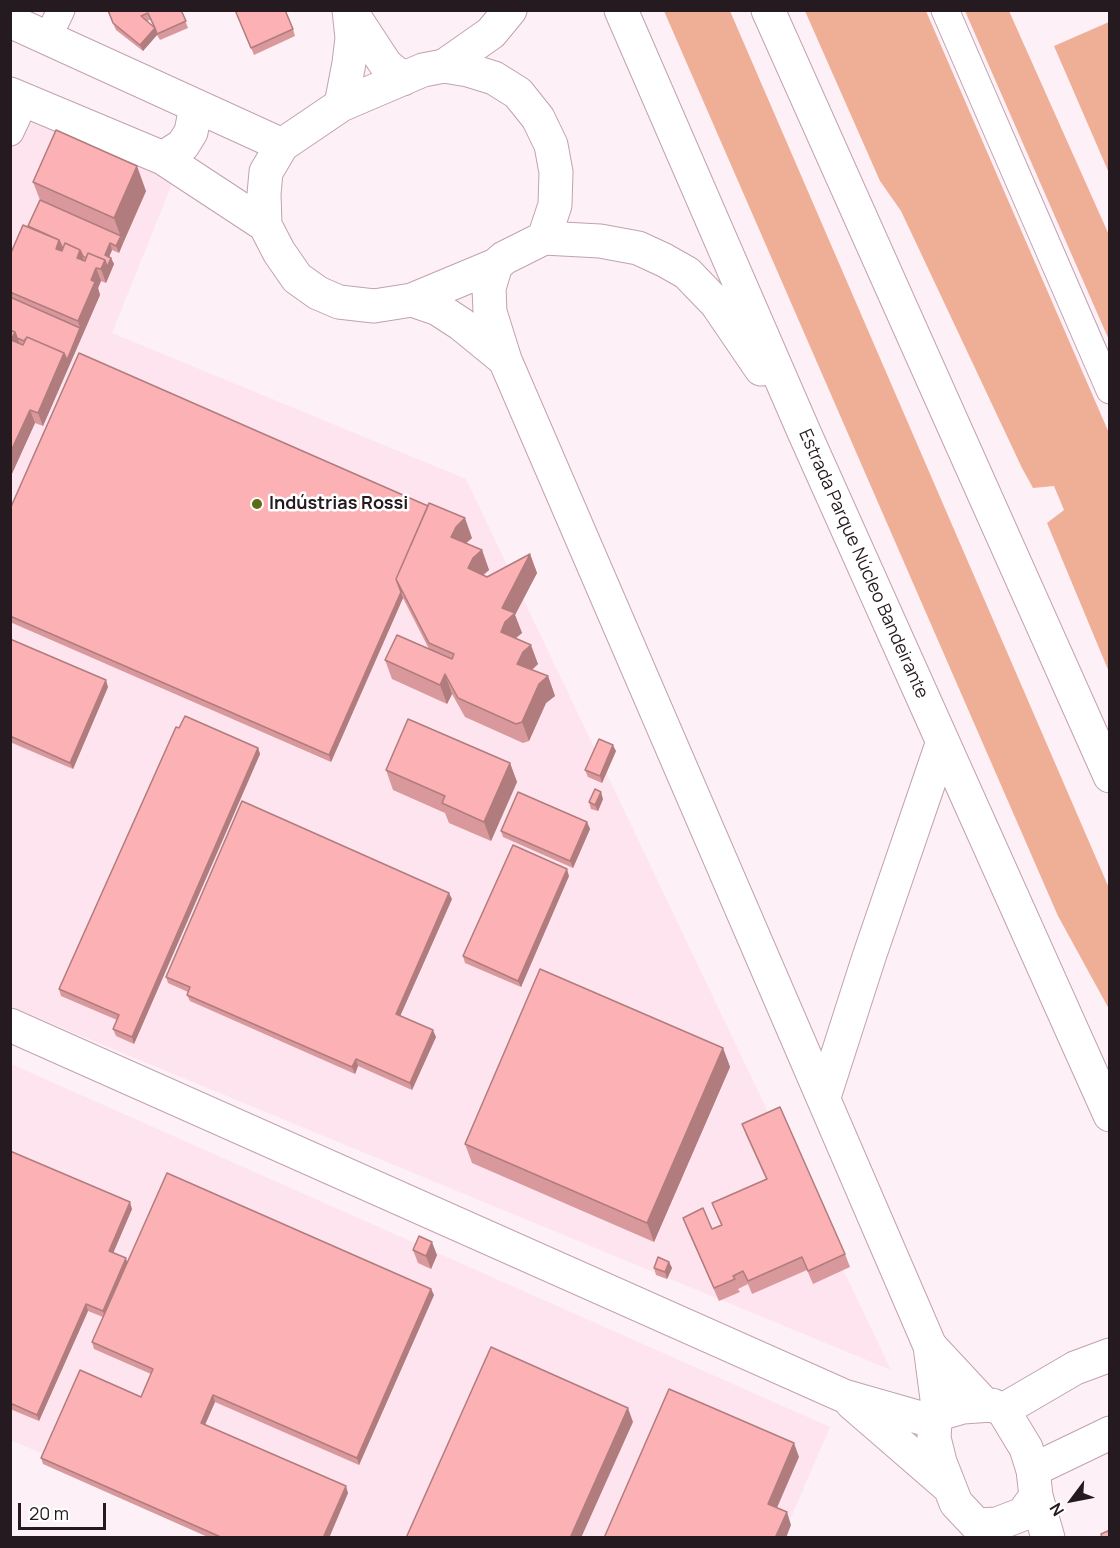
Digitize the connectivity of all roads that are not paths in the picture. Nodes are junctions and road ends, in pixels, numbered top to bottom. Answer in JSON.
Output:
{"nodes":[{"id":1,"x":350,"y":10,"type":"edge"},
{"id":2,"x":510,"y":10,"type":"edge"},
{"id":3,"x":621,"y":10,"type":"edge"},
{"id":4,"x":768,"y":10,"type":"edge"},
{"id":5,"x":945,"y":10,"type":"edge"},
{"id":6,"x":10,"y":21,"type":"edge"},
{"id":7,"x":55,"y":24,"type":"edge"},
{"id":8,"x":444,"y":66,"type":"junction"},
{"id":9,"x":402,"y":79,"type":"junction"},
{"id":10,"x":18,"y":97,"type":"edge"},
{"id":11,"x":341,"y":105,"type":"junction"},
{"id":12,"x":196,"y":107,"type":"junction"},
{"id":13,"x":10,"y":132,"type":"edge"},
{"id":14,"x":282,"y":145,"type":"junction"},
{"id":15,"x":163,"y":158,"type":"junction"},
{"id":16,"x":265,"y":225,"type":"junction"},
{"id":17,"x":544,"y":238,"type":"junction"},
{"id":18,"x":496,"y":265,"type":"junction"},
{"id":19,"x":412,"y":300,"type":"junction"},
{"id":20,"x":505,"y":360,"type":"junction"},
{"id":21,"x":1110,"y":390,"type":"edge"},
{"id":22,"x":804,"y":432,"type":"junction"},
{"id":23,"x":1084,"y":717,"type":"junction"},
{"id":24,"x":1110,"y":743,"type":"edge"},
{"id":25,"x":942,"y":744,"type":"junction"},
{"id":26,"x":1110,"y":776,"type":"edge"},
{"id":27,"x":10,"y":1025,"type":"edge"},
{"id":28,"x":824,"y":1097,"type":"junction"},
{"id":29,"x":1110,"y":1116,"type":"edge"},
{"id":30,"x":930,"y":1346,"type":"junction"},
{"id":31,"x":1110,"y":1355,"type":"edge"},
{"id":32,"x":844,"y":1396,"type":"junction"},
{"id":33,"x":994,"y":1407,"type":"junction"},
{"id":34,"x":937,"y":1418,"type":"junction"},
{"id":35,"x":1110,"y":1432,"type":"edge"},
{"id":36,"x":1034,"y":1483,"type":"junction"},
{"id":37,"x":950,"y":1488,"type":"junction"},
{"id":38,"x":983,"y":1531,"type":"edge"},
{"id":39,"x":1048,"y":1538,"type":"edge"}],
"edges":[{"from":1,"to":9,"type":"main road"},
{"from":1,"to":11,"type":"main road"},
{"from":2,"to":8,"type":"main road"},
{"from":3,"to":22,"type":"main road","name":"Estrada Parque Núcleo Bandeirante"},
{"from":4,"to":23,"type":"main road"},
{"from":5,"to":21,"type":"street"},
{"from":6,"to":7,"type":"main road"},
{"from":7,"to":12,"type":"main road"},
{"from":8,"to":9,"type":"main road"},
{"from":8,"to":17,"type":"main road"},
{"from":9,"to":11,"type":"main road"},
{"from":10,"to":13,"type":"street"},
{"from":10,"to":15,"type":"main road"},
{"from":11,"to":14,"type":"main road"},
{"from":12,"to":14,"type":"main road"},
{"from":12,"to":15,"type":"main road"},
{"from":14,"to":16,"type":"main road"},
{"from":15,"to":16,"type":"main road"},
{"from":16,"to":19,"type":"main road"},
{"from":17,"to":18,"type":"main road"},
{"from":17,"to":22,"type":"main road"},
{"from":18,"to":19,"type":"main road"},
{"from":18,"to":20,"type":"main road"},
{"from":19,"to":20,"type":"main road"},
{"from":20,"to":28,"type":"main road"},
{"from":22,"to":25,"type":"main road","name":"Estrada Parque Núcleo Bandeirante"},
{"from":23,"to":24,"type":"main road"},
{"from":23,"to":26,"type":"main road"},
{"from":25,"to":28,"type":"main road"},
{"from":25,"to":29,"type":"main road","name":"Estrada Parque Núcleo Bandeirante"},
{"from":27,"to":32,"type":"main road"},
{"from":28,"to":30,"type":"main road"},
{"from":30,"to":33,"type":"main road"},
{"from":30,"to":34,"type":"main road"},
{"from":31,"to":33,"type":"main road"},
{"from":32,"to":34,"type":"main road"},
{"from":32,"to":37,"type":"main road"},
{"from":33,"to":34,"type":"main road"},
{"from":33,"to":36,"type":"main road"},
{"from":34,"to":37,"type":"main road"},
{"from":35,"to":36,"type":"main road"},
{"from":36,"to":38,"type":"main road"},
{"from":36,"to":39,"type":"main road"},
{"from":37,"to":38,"type":"main road"}]}
